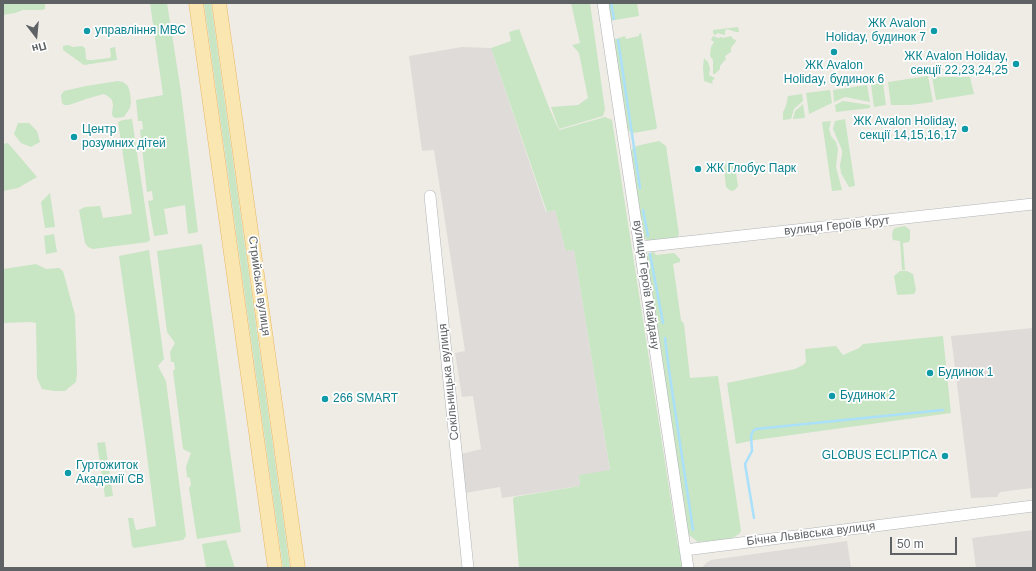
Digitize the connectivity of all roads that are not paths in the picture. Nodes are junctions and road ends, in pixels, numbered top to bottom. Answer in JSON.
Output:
{"nodes":[{"id":1,"x":196,"y":3,"type":"edge"},
{"id":2,"x":219,"y":3,"type":"edge"},
{"id":3,"x":603,"y":3,"type":"edge"},
{"id":4,"x":430,"y":196,"type":"dead end"},
{"id":5,"x":1033,"y":204,"type":"edge"},
{"id":6,"x":640,"y":248,"type":"junction"},
{"id":7,"x":1033,"y":506,"type":"edge"},
{"id":8,"x":685,"y":550,"type":"junction"},
{"id":9,"x":275,"y":568,"type":"edge"},
{"id":10,"x":298,"y":568,"type":"edge"},
{"id":11,"x":468,"y":568,"type":"edge"},
{"id":12,"x":688,"y":568,"type":"edge"}],
"edges":[{"from":1,"to":9,"type":"main road","name":"Стрийська вулиця"},
{"from":2,"to":10,"type":"main road","name":"Стрийська вулиця"},
{"from":3,"to":6,"type":"street","name":"вулиця Героїв Майдану"},
{"from":4,"to":11,"type":"street","name":"Сокільницька вулиця"},
{"from":5,"to":6,"type":"street","name":"вулиця Героїв Крут"},
{"from":6,"to":8,"type":"street","name":"вулиця Героїв Майдану"},
{"from":7,"to":8,"type":"street","name":"Бічна Львівська вулиця"},
{"from":8,"to":12,"type":"street","name":"вулиця Героїв Майдану"}]}
